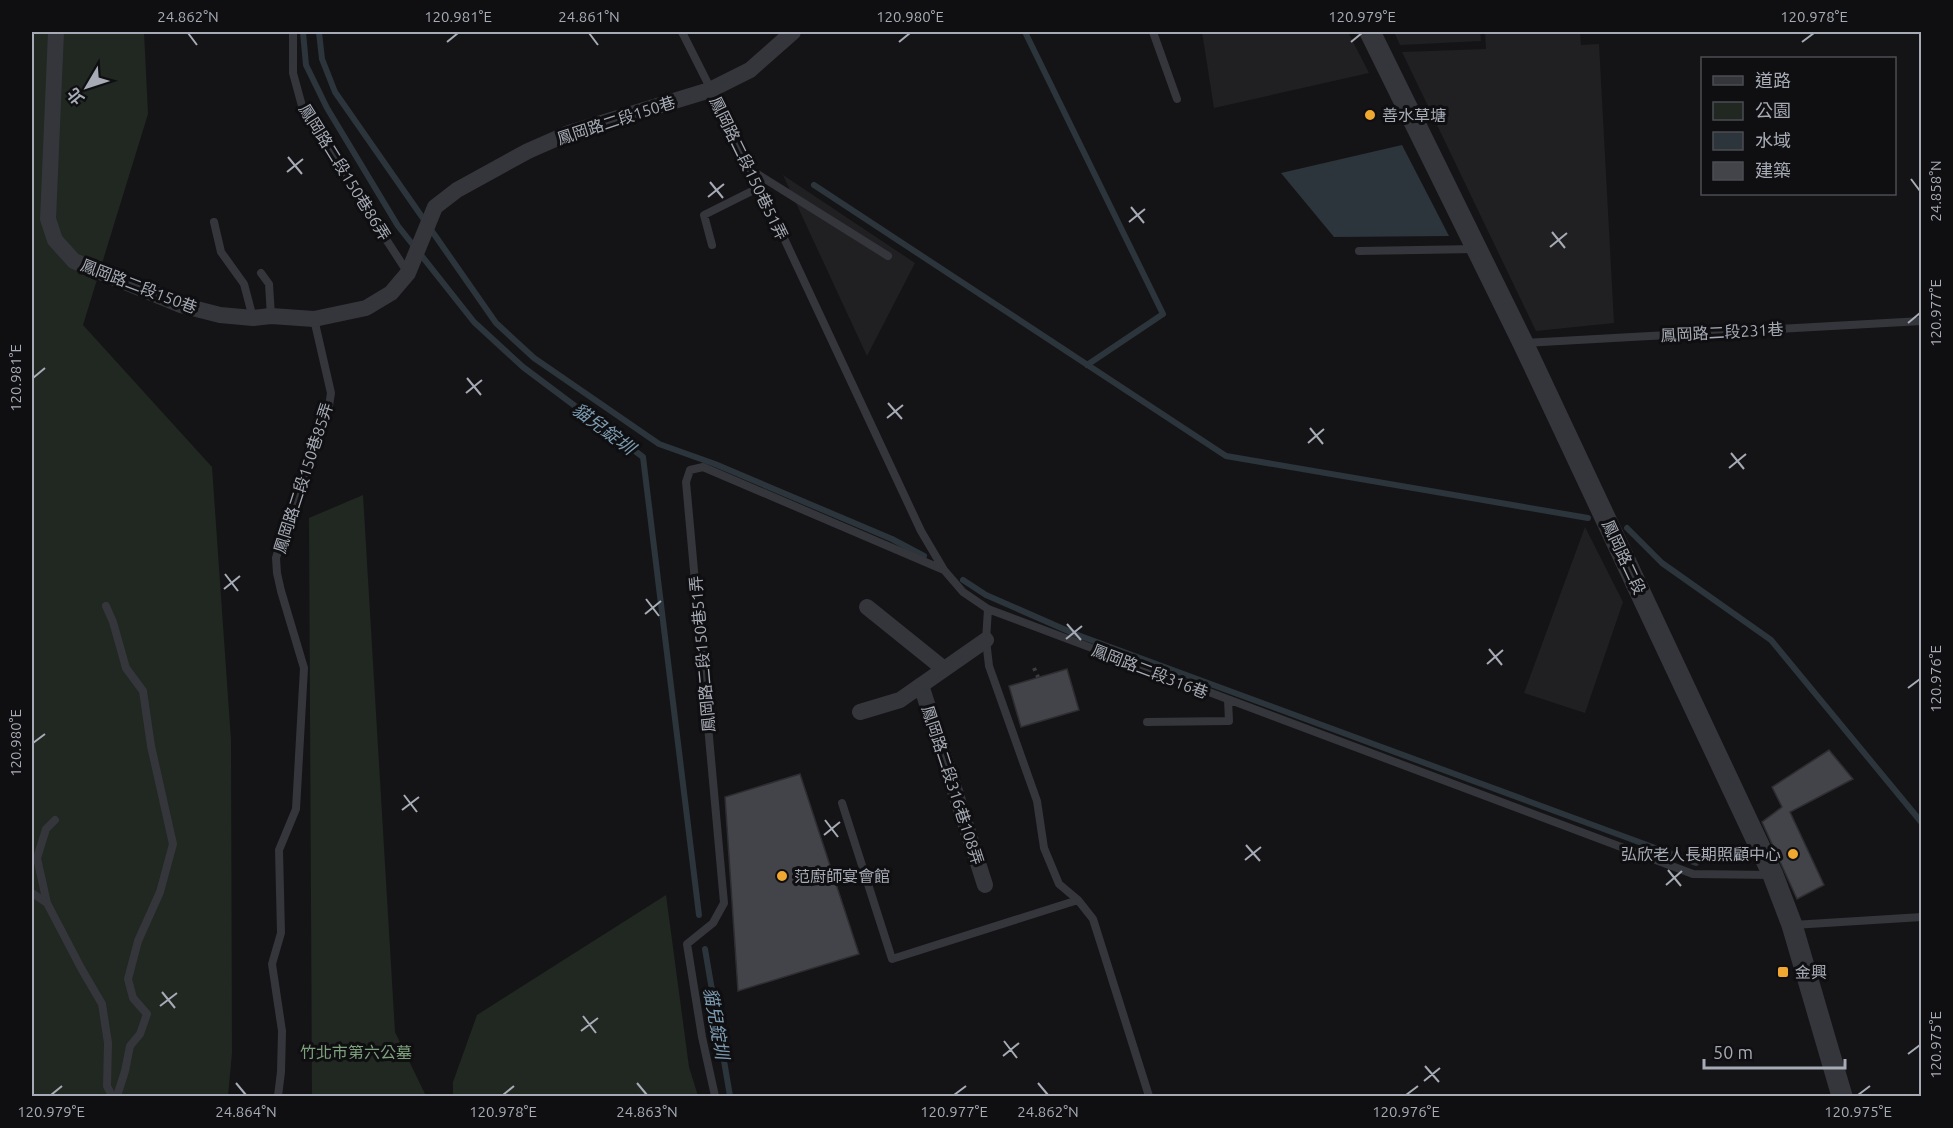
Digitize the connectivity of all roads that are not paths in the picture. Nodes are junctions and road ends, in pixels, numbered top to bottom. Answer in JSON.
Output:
{"nodes":[{"id":1,"x":56,"y":32,"type":"edge"},
{"id":2,"x":293,"y":32,"type":"edge"},
{"id":3,"x":682,"y":32,"type":"edge"},
{"id":4,"x":794,"y":32,"type":"edge"},
{"id":5,"x":1153,"y":32,"type":"edge"},
{"id":6,"x":1370,"y":32,"type":"edge"},
{"id":7,"x":710,"y":90,"type":"junction"},
{"id":8,"x":1177,"y":99,"type":"dead end"},
{"id":9,"x":750,"y":170,"type":"junction"},
{"id":10,"x":760,"y":187,"type":"junction"},
{"id":11,"x":214,"y":222,"type":"dead end"},
{"id":12,"x":712,"y":245,"type":"dead end"},
{"id":13,"x":1477,"y":249,"type":"junction"},
{"id":14,"x":1359,"y":251,"type":"dead end"},
{"id":15,"x":888,"y":256,"type":"dead end"},
{"id":16,"x":261,"y":273,"type":"dead end"},
{"id":17,"x":408,"y":273,"type":"junction"},
{"id":18,"x":271,"y":316,"type":"junction"},
{"id":19,"x":253,"y":318,"type":"junction"},
{"id":20,"x":314,"y":319,"type":"junction"},
{"id":21,"x":1922,"y":321,"type":"edge"},
{"id":22,"x":1523,"y":343,"type":"junction"},
{"id":23,"x":944,"y":570,"type":"junction"},
{"id":24,"x":106,"y":606,"type":"dead end"},
{"id":25,"x":867,"y":607,"type":"dead end"},
{"id":26,"x":988,"y":609,"type":"junction"},
{"id":27,"x":986,"y":640,"type":"junction"},
{"id":28,"x":944,"y":669,"type":"junction"},
{"id":29,"x":921,"y":685,"type":"junction"},
{"id":30,"x":1228,"y":700,"type":"junction"},
{"id":31,"x":861,"y":712,"type":"dead end"},
{"id":32,"x":1147,"y":722,"type":"dead end"},
{"id":33,"x":842,"y":803,"type":"dead end"},
{"id":34,"x":55,"y":820,"type":"dead end"},
{"id":35,"x":1773,"y":875,"type":"junction"},
{"id":36,"x":985,"y":885,"type":"dead end"},
{"id":37,"x":32,"y":893,"type":"edge"},
{"id":38,"x":1078,"y":900,"type":"junction"},
{"id":39,"x":47,"y":903,"type":"junction"},
{"id":40,"x":1922,"y":917,"type":"edge"},
{"id":41,"x":1792,"y":925,"type":"junction"},
{"id":42,"x":112,"y":1096,"type":"edge"},
{"id":43,"x":117,"y":1096,"type":"edge"},
{"id":44,"x":276,"y":1096,"type":"edge"},
{"id":45,"x":715,"y":1096,"type":"edge"},
{"id":46,"x":1149,"y":1096,"type":"edge"},
{"id":47,"x":1842,"y":1096,"type":"edge"}],
"edges":[{"from":1,"to":19,"type":"street","name":"鳳岡路二段150巷"},
{"from":2,"to":17,"type":"lane","name":"鳳岡路二段150巷86弄"},
{"from":3,"to":7,"type":"lane","name":"鳳岡路二段150巷51弄"},
{"from":4,"to":7,"type":"street","name":"鳳岡路二段150巷"},
{"from":5,"to":8,"type":"lane"},
{"from":6,"to":13,"type":"street","name":"鳳岡路二段"},
{"from":7,"to":9,"type":"lane","name":"鳳岡路二段150巷51弄"},
{"from":7,"to":17,"type":"street","name":"鳳岡路二段150巷"},
{"from":9,"to":10,"type":"lane","name":"鳳岡路二段150巷51弄"},
{"from":9,"to":15,"type":"lane"},
{"from":10,"to":12,"type":"lane"},
{"from":10,"to":23,"type":"lane","name":"鳳岡路二段150巷51弄"},
{"from":11,"to":19,"type":"lane"},
{"from":13,"to":14,"type":"lane"},
{"from":13,"to":22,"type":"street","name":"鳳岡路二段"},
{"from":16,"to":18,"type":"lane"},
{"from":17,"to":20,"type":"street","name":"鳳岡路二段150巷"},
{"from":18,"to":19,"type":"street","name":"鳳岡路二段150巷"},
{"from":18,"to":20,"type":"street","name":"鳳岡路二段150巷"},
{"from":20,"to":44,"type":"lane","name":"鳳岡路二段150巷85弄"},
{"from":21,"to":22,"type":"lane","name":"鳳岡路二段231巷"},
{"from":22,"to":35,"type":"street","name":"鳳岡路二段"},
{"from":23,"to":26,"type":"lane","name":"鳳岡路二段150巷51弄"},
{"from":23,"to":45,"type":"lane","name":"鳳岡路二段150巷51弄"},
{"from":24,"to":43,"type":"lane"},
{"from":25,"to":28,"type":"street"},
{"from":26,"to":27,"type":"lane"},
{"from":26,"to":30,"type":"lane","name":"鳳岡路二段316巷"},
{"from":27,"to":28,"type":"street","name":"鳳岡路二段316巷108弄"},
{"from":27,"to":38,"type":"lane"},
{"from":28,"to":29,"type":"street","name":"鳳岡路二段316巷108弄"},
{"from":29,"to":31,"type":"street","name":"鳳岡路二段316巷108弄"},
{"from":29,"to":36,"type":"street","name":"鳳岡路二段316巷108弄"},
{"from":30,"to":32,"type":"lane"},
{"from":30,"to":35,"type":"lane","name":"鳳岡路二段316巷"},
{"from":33,"to":38,"type":"lane"},
{"from":34,"to":39,"type":"lane"},
{"from":35,"to":41,"type":"street","name":"鳳岡路二段"},
{"from":37,"to":39,"type":"lane"},
{"from":38,"to":46,"type":"lane"},
{"from":39,"to":42,"type":"lane"},
{"from":40,"to":41,"type":"lane"},
{"from":41,"to":47,"type":"street","name":"鳳岡路二段"}]}
